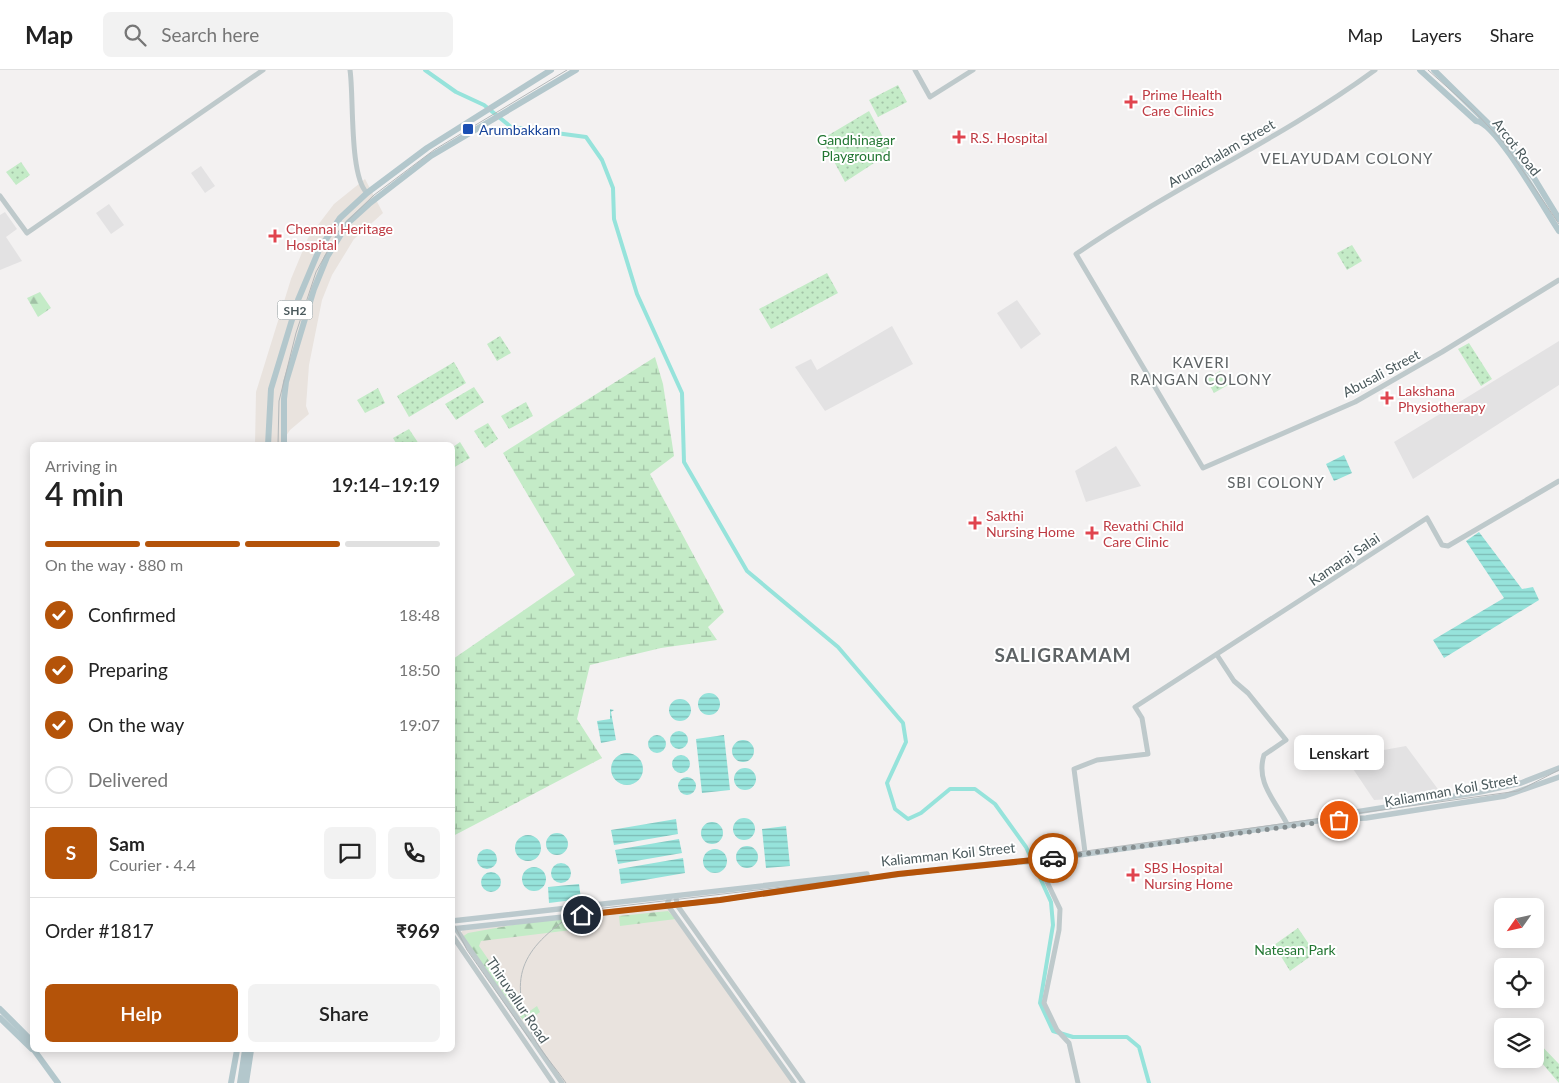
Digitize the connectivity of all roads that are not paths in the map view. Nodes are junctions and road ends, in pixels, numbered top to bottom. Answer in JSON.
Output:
{"nodes":[{"id":1,"x":264,"y":70,"type":"edge"},
{"id":2,"x":350,"y":70,"type":"edge"},
{"id":3,"x":551,"y":70,"type":"edge"},
{"id":4,"x":576,"y":70,"type":"edge"},
{"id":5,"x":915,"y":70,"type":"edge"},
{"id":6,"x":973,"y":70,"type":"edge"},
{"id":7,"x":1376,"y":70,"type":"edge"},
{"id":8,"x":1420,"y":70,"type":"edge"},
{"id":9,"x":1434,"y":70,"type":"edge"},
{"id":10,"x":1444,"y":79,"type":"junction"},
{"id":11,"x":1438,"y":86,"type":"junction"},
{"id":12,"x":475,"y":117,"type":"junction"},
{"id":13,"x":482,"y":127,"type":"junction"},
{"id":14,"x":367,"y":193,"type":"junction"},
{"id":15,"x":0,"y":196,"type":"edge"},
{"id":16,"x":1559,"y":219,"type":"edge"},
{"id":17,"x":1559,"y":231,"type":"edge"},
{"id":18,"x":1559,"y":280,"type":"edge"},
{"id":19,"x":268,"y":442,"type":"edge"},
{"id":20,"x":284,"y":442,"type":"edge"},
{"id":21,"x":1203,"y":468,"type":"joint"},
{"id":22,"x":1559,"y":481,"type":"edge"},
{"id":23,"x":1217,"y":655,"type":"junction"},
{"id":24,"x":1559,"y":768,"type":"edge"},
{"id":25,"x":1559,"y":777,"type":"edge"},
{"id":26,"x":1288,"y":825,"type":"junction"},
{"id":27,"x":1085,"y":852,"type":"junction"},
{"id":28,"x":1035,"y":860,"type":"junction"},
{"id":29,"x":991,"y":862,"type":"junction"},
{"id":30,"x":673,"y":897,"type":"junction"},
{"id":31,"x":667,"y":904,"type":"junction"},
{"id":32,"x":677,"y":905,"type":"junction"},
{"id":33,"x":455,"y":921,"type":"edge"},
{"id":34,"x":455,"y":929,"type":"edge"},
{"id":35,"x":455,"y":930,"type":"edge"},
{"id":36,"x":455,"y":939,"type":"edge"},
{"id":37,"x":0,"y":1009,"type":"edge"},
{"id":38,"x":0,"y":1018,"type":"edge"},
{"id":39,"x":30,"y":1039,"type":"edge"},
{"id":40,"x":30,"y":1046,"type":"edge"},
{"id":41,"x":35,"y":1052,"type":"edge"},
{"id":42,"x":40,"y":1052,"type":"edge"},
{"id":43,"x":237,"y":1052,"type":"edge"},
{"id":44,"x":241,"y":1052,"type":"edge"},
{"id":45,"x":245,"y":1052,"type":"edge"},
{"id":46,"x":251,"y":1052,"type":"edge"},
{"id":47,"x":58,"y":1083,"type":"edge"},
{"id":48,"x":63,"y":1083,"type":"edge"},
{"id":49,"x":231,"y":1083,"type":"edge"},
{"id":50,"x":236,"y":1083,"type":"edge"},
{"id":51,"x":240,"y":1083,"type":"edge"},
{"id":52,"x":246,"y":1083,"type":"edge"},
{"id":53,"x":553,"y":1083,"type":"edge"},
{"id":54,"x":562,"y":1083,"type":"edge"},
{"id":55,"x":794,"y":1083,"type":"edge"},
{"id":56,"x":803,"y":1083,"type":"edge"},
{"id":57,"x":1078,"y":1083,"type":"edge"}],
"edges":[{"from":1,"to":15,"type":"street"},
{"from":2,"to":14,"type":"street"},
{"from":3,"to":12,"type":"main road","number":"SH2"},
{"from":4,"to":13,"type":"main road","number":"SH2"},
{"from":5,"to":6,"type":"street"},
{"from":7,"to":21,"type":"street","name":"Arunachalam Street"},
{"from":8,"to":11,"type":"main road","name":"Arcot Road"},
{"from":9,"to":10,"type":"main road","name":"Arcot Road"},
{"from":10,"to":11,"type":"main road"},
{"from":10,"to":16,"type":"main road","name":"Arcot Road"},
{"from":11,"to":17,"type":"main road","name":"Arcot Road"},
{"from":12,"to":13,"type":"main road"},
{"from":12,"to":14,"type":"main road","number":"SH2"},
{"from":13,"to":20,"type":"main road","number":"SH2"},
{"from":14,"to":19,"type":"main road","number":"SH2"},
{"from":18,"to":21,"type":"street","name":"Abusali Street"},
{"from":22,"to":23,"type":"street","name":"Kamaraj Salai"},
{"from":23,"to":26,"type":"street"},
{"from":23,"to":27,"type":"street","name":"Kamaraj Salai"},
{"from":24,"to":26,"type":"main road","name":"Kaliamman Koil Street"},
{"from":25,"to":26,"type":"main road","name":"Kaliamman Koil Street"},
{"from":26,"to":27,"type":"main road","name":"Kaliamman Koil Street"},
{"from":26,"to":28,"type":"main road","name":"Kaliamman Koil Street"},
{"from":27,"to":28,"type":"main road","name":"Kaliamman Koil Street"},
{"from":28,"to":29,"type":"main road","name":"Kaliamman Koil Street"},
{"from":28,"to":57,"type":"street"},
{"from":29,"to":30,"type":"main road","name":"Kaliamman Koil Street"},
{"from":29,"to":32,"type":"main road","name":"Kaliamman Koil Street"},
{"from":30,"to":31,"type":"street"},
{"from":30,"to":32,"type":"street"},
{"from":30,"to":33,"type":"main road","name":"Kaliamman Koil Street"},
{"from":31,"to":32,"type":"main road","name":"Kaliamman Koil Street"},
{"from":31,"to":34,"type":"main road","name":"Kaliamman Koil Street"},
{"from":31,"to":55,"type":"street"},
{"from":32,"to":56,"type":"street"},
{"from":35,"to":54,"type":"street","name":"Thiruvallur Road"},
{"from":36,"to":53,"type":"street"},
{"from":37,"to":39,"type":"main road"},
{"from":38,"to":40,"type":"main road"},
{"from":41,"to":47,"type":"main road"},
{"from":42,"to":48,"type":"main road"},
{"from":43,"to":49,"type":"main road"},
{"from":44,"to":50,"type":"main road"},
{"from":45,"to":51,"type":"main road"},
{"from":46,"to":52,"type":"main road"}]}
